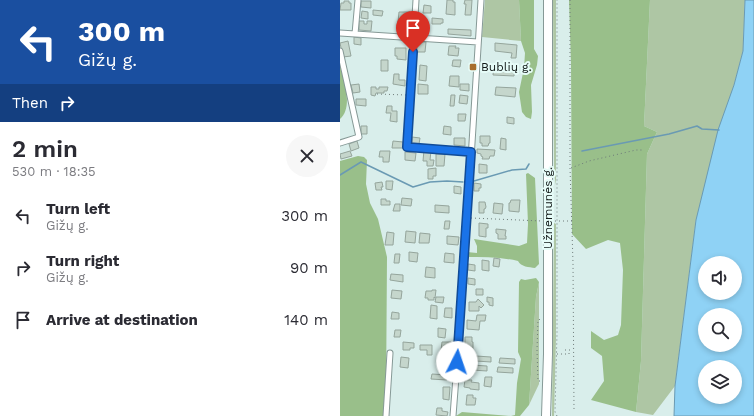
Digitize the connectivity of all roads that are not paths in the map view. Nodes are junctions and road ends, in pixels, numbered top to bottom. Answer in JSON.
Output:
{"nodes":[{"id":1,"x":358,"y":0,"type":"edge"},
{"id":2,"x":416,"y":0,"type":"edge"},
{"id":3,"x":481,"y":0,"type":"edge"},
{"id":4,"x":548,"y":0,"type":"edge"},
{"id":5,"x":340,"y":33,"type":"edge"},
{"id":6,"x":356,"y":34,"type":"junction"},
{"id":7,"x":414,"y":38,"type":"junction"},
{"id":8,"x":478,"y":42,"type":"junction"},
{"id":9,"x":340,"y":51,"type":"edge"},
{"id":10,"x":340,"y":143,"type":"edge"},
{"id":11,"x":471,"y":152,"type":"junction"},
{"id":12,"x":390,"y":353,"type":"dead end"},
{"id":13,"x":386,"y":416,"type":"edge"},
{"id":14,"x":453,"y":416,"type":"edge"},
{"id":15,"x":546,"y":416,"type":"edge"}],
"edges":[{"from":1,"to":6,"type":"street"},
{"from":2,"to":7,"type":"street"},
{"from":3,"to":8,"type":"street"},
{"from":4,"to":15,"type":"main road","name":"Užnemunės g."},
{"from":5,"to":6,"type":"street"},
{"from":6,"to":7,"type":"street"},
{"from":7,"to":8,"type":"street"},
{"from":7,"to":11,"type":"street"},
{"from":8,"to":11,"type":"street"},
{"from":9,"to":10,"type":"street"},
{"from":11,"to":14,"type":"street"},
{"from":12,"to":13,"type":"street"}]}
